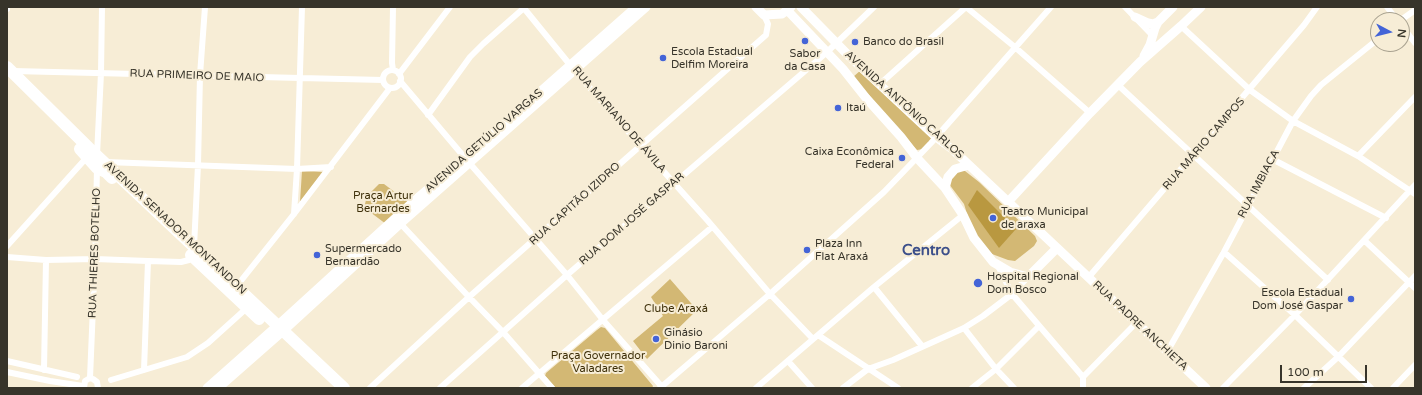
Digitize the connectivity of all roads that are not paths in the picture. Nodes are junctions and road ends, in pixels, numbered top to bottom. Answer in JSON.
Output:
{"nodes":[{"id":1,"x":102,"y":7,"type":"edge"},
{"id":2,"x":205,"y":7,"type":"edge"},
{"id":3,"x":302,"y":7,"type":"edge"},
{"id":4,"x":393,"y":7,"type":"edge"},
{"id":5,"x":450,"y":7,"type":"edge"},
{"id":6,"x":524,"y":7,"type":"edge"},
{"id":7,"x":636,"y":7,"type":"edge"},
{"id":8,"x":646,"y":7,"type":"edge"},
{"id":9,"x":756,"y":7,"type":"edge"},
{"id":10,"x":801,"y":7,"type":"edge"},
{"id":11,"x":874,"y":7,"type":"edge"},
{"id":12,"x":966,"y":7,"type":"edge"},
{"id":13,"x":1051,"y":7,"type":"edge"},
{"id":14,"x":1125,"y":7,"type":"edge"},
{"id":15,"x":1174,"y":7,"type":"edge"},
{"id":16,"x":1200,"y":7,"type":"edge"},
{"id":17,"x":1317,"y":7,"type":"edge"},
{"id":18,"x":790,"y":9,"type":"edge"},
{"id":19,"x":764,"y":15,"type":"junction"},
{"id":20,"x":1135,"y":17,"type":"junction"},
{"id":21,"x":1158,"y":22,"type":"junction"},
{"id":22,"x":1181,"y":26,"type":"junction"},
{"id":23,"x":1152,"y":35,"type":"junction"},
{"id":24,"x":1165,"y":40,"type":"junction"},
{"id":25,"x":835,"y":42,"type":"junction"},
{"id":26,"x":1370,"y":45,"type":"edge"},
{"id":27,"x":1016,"y":48,"type":"junction"},
{"id":28,"x":826,"y":53,"type":"junction"},
{"id":29,"x":1140,"y":62,"type":"junction"},
{"id":30,"x":573,"y":68,"type":"junction"},
{"id":31,"x":8,"y":71,"type":"edge"},
{"id":32,"x":101,"y":73,"type":"junction"},
{"id":33,"x":200,"y":75,"type":"junction"},
{"id":34,"x":398,"y":75,"type":"junction"},
{"id":35,"x":300,"y":79,"type":"junction"},
{"id":36,"x":383,"y":80,"type":"junction"},
{"id":37,"x":880,"y":84,"type":"junction"},
{"id":38,"x":1118,"y":85,"type":"junction"},
{"id":39,"x":390,"y":88,"type":"junction"},
{"id":40,"x":1250,"y":90,"type":"junction"},
{"id":41,"x":1415,"y":97,"type":"edge"},
{"id":42,"x":1090,"y":113,"type":"junction"},
{"id":43,"x":428,"y":115,"type":"junction"},
{"id":44,"x":1293,"y":120,"type":"junction"},
{"id":45,"x":936,"y":137,"type":"junction"},
{"id":46,"x":640,"y":145,"type":"junction"},
{"id":47,"x":1194,"y":155,"type":"junction"},
{"id":48,"x":1358,"y":156,"type":"junction"},
{"id":49,"x":917,"y":158,"type":"junction"},
{"id":50,"x":1272,"y":159,"type":"junction"},
{"id":51,"x":98,"y":161,"type":"junction"},
{"id":52,"x":467,"y":161,"type":"junction"},
{"id":53,"x":198,"y":165,"type":"junction"},
{"id":54,"x":969,"y":165,"type":"junction"},
{"id":55,"x":331,"y":167,"type":"junction"},
{"id":56,"x":297,"y":169,"type":"junction"},
{"id":57,"x":674,"y":183,"type":"junction"},
{"id":58,"x":1415,"y":185,"type":"edge"},
{"id":59,"x":944,"y":188,"type":"junction"},
{"id":60,"x":1412,"y":192,"type":"edge"},
{"id":61,"x":1008,"y":202,"type":"junction"},
{"id":62,"x":1248,"y":205,"type":"junction"},
{"id":63,"x":294,"y":214,"type":"junction"},
{"id":64,"x":963,"y":215,"type":"junction"},
{"id":65,"x":1386,"y":218,"type":"junction"},
{"id":66,"x":398,"y":221,"type":"junction"},
{"id":67,"x":712,"y":227,"type":"junction"},
{"id":68,"x":534,"y":240,"type":"junction"},
{"id":69,"x":1365,"y":241,"type":"junction"},
{"id":70,"x":7,"y":246,"type":"edge"},
{"id":71,"x":1057,"y":248,"type":"junction"},
{"id":72,"x":193,"y":251,"type":"junction"},
{"id":73,"x":1224,"y":252,"type":"junction"},
{"id":74,"x":7,"y":257,"type":"edge"},
{"id":75,"x":95,"y":259,"type":"junction"},
{"id":76,"x":46,"y":260,"type":"junction"},
{"id":77,"x":148,"y":261,"type":"junction"},
{"id":78,"x":998,"y":266,"type":"junction"},
{"id":79,"x":566,"y":275,"type":"junction"},
{"id":80,"x":1415,"y":276,"type":"edge"},
{"id":81,"x":1028,"y":277,"type":"junction"},
{"id":82,"x":1088,"y":278,"type":"junction"},
{"id":83,"x":1328,"y":280,"type":"junction"},
{"id":84,"x":1409,"y":282,"type":"junction"},
{"id":85,"x":874,"y":287,"type":"junction"},
{"id":86,"x":1415,"y":288,"type":"edge"},
{"id":87,"x":234,"y":290,"type":"junction"},
{"id":88,"x":770,"y":294,"type":"junction"},
{"id":89,"x":1012,"y":294,"type":"junction"},
{"id":90,"x":469,"y":297,"type":"junction"},
{"id":91,"x":250,"y":305,"type":"junction"},
{"id":92,"x":1295,"y":315,"type":"junction"},
{"id":93,"x":603,"y":320,"type":"junction"},
{"id":94,"x":1136,"y":323,"type":"junction"},
{"id":95,"x":1039,"y":326,"type":"junction"},
{"id":96,"x":964,"y":328,"type":"junction"},
{"id":97,"x":278,"y":330,"type":"junction"},
{"id":98,"x":503,"y":332,"type":"junction"},
{"id":99,"x":816,"y":337,"type":"junction"},
{"id":100,"x":922,"y":346,"type":"junction"},
{"id":101,"x":1167,"y":352,"type":"junction"},
{"id":102,"x":1338,"y":357,"type":"junction"},
{"id":103,"x":7,"y":361,"type":"edge"},
{"id":104,"x":788,"y":361,"type":"junction"},
{"id":105,"x":1415,"y":365,"type":"edge"},
{"id":106,"x":868,"y":368,"type":"junction"},
{"id":107,"x":996,"y":369,"type":"junction"},
{"id":108,"x":44,"y":370,"type":"junction"},
{"id":109,"x":144,"y":370,"type":"junction"},
{"id":110,"x":7,"y":372,"type":"edge"},
{"id":111,"x":538,"y":374,"type":"junction"},
{"id":112,"x":77,"y":377,"type":"dead end"},
{"id":113,"x":1083,"y":377,"type":"junction"},
{"id":114,"x":90,"y":378,"type":"junction"},
{"id":115,"x":111,"y":380,"type":"dead end"},
{"id":116,"x":84,"y":387,"type":"edge"},
{"id":117,"x":662,"y":387,"type":"edge"},
{"id":118,"x":98,"y":388,"type":"edge"},
{"id":119,"x":207,"y":388,"type":"edge"},
{"id":120,"x":218,"y":388,"type":"edge"},
{"id":121,"x":334,"y":388,"type":"edge"},
{"id":122,"x":344,"y":388,"type":"edge"},
{"id":123,"x":370,"y":388,"type":"edge"},
{"id":124,"x":440,"y":388,"type":"edge"},
{"id":125,"x":522,"y":388,"type":"edge"},
{"id":126,"x":552,"y":388,"type":"edge"},
{"id":127,"x":756,"y":388,"type":"edge"},
{"id":128,"x":812,"y":388,"type":"edge"},
{"id":129,"x":843,"y":388,"type":"edge"},
{"id":130,"x":898,"y":388,"type":"edge"},
{"id":131,"x":972,"y":388,"type":"edge"},
{"id":132,"x":1014,"y":388,"type":"edge"},
{"id":133,"x":1083,"y":388,"type":"edge"},
{"id":134,"x":1206,"y":388,"type":"edge"},
{"id":135,"x":1223,"y":388,"type":"edge"},
{"id":136,"x":1304,"y":388,"type":"edge"},
{"id":137,"x":1371,"y":388,"type":"edge"},
{"id":138,"x":1393,"y":388,"type":"edge"}],
"edges":[{"from":1,"to":32,"type":"street","name":"RUA THIERES BOTELHO"},
{"from":2,"to":33,"type":"street"},
{"from":3,"to":35,"type":"street"},
{"from":4,"to":34,"type":"street"},
{"from":5,"to":34,"type":"street"},
{"from":6,"to":30,"type":"street","name":"RUA MARIANO DE ÁVILA"},
{"from":6,"to":43,"type":"street"},
{"from":7,"to":30,"type":"main road","name":"AVENIDA GETÚLIO VARGAS"},
{"from":8,"to":30,"type":"main road","name":"AVENIDA GETÚLIO VARGAS"},
{"from":9,"to":19,"type":"main road"},
{"from":10,"to":25,"type":"main road","name":"AVENIDA ANTÔNIO CARLOS"},
{"from":11,"to":25,"type":"street","name":"RUA DOM JOSÉ GASPAR"},
{"from":12,"to":27,"type":"street"},
{"from":12,"to":37,"type":"street"},
{"from":13,"to":27,"type":"street"},
{"from":14,"to":20,"type":"street"},
{"from":15,"to":21,"type":"main road"},
{"from":16,"to":22,"type":"main road"},
{"from":17,"to":40,"type":"street","name":"RUA MÁRIO CAMPOS"},
{"from":18,"to":19,"type":"main road"},
{"from":18,"to":28,"type":"main road","name":"AVENIDA ANTÔNIO CARLOS"},
{"from":19,"to":46,"type":"street","name":"RUA CAPITÃO IZIDRO"},
{"from":20,"to":21,"type":"main road"},
{"from":20,"to":23,"type":"street"},
{"from":21,"to":23,"type":"main road"},
{"from":22,"to":24,"type":"main road"},
{"from":22,"to":40,"type":"street"},
{"from":23,"to":24,"type":"main road"},
{"from":23,"to":29,"type":"main road"},
{"from":24,"to":29,"type":"main road"},
{"from":25,"to":28,"type":"street","name":"RUA DOM JOSÉ GASPAR"},
{"from":25,"to":37,"type":"main road","name":"AVENIDA ANTÔNIO CARLOS"},
{"from":26,"to":44,"type":"street","name":"RUA IMBIACA"},
{"from":27,"to":42,"type":"street"},
{"from":27,"to":45,"type":"street"},
{"from":28,"to":49,"type":"main road","name":"AVENIDA ANTÔNIO CARLOS"},
{"from":28,"to":57,"type":"street","name":"RUA DOM JOSÉ GASPAR"},
{"from":29,"to":38,"type":"main road"},
{"from":30,"to":46,"type":"street","name":"RUA MARIANO DE ÁVILA"},
{"from":30,"to":52,"type":"main road","name":"AVENIDA GETÚLIO VARGAS"},
{"from":31,"to":32,"type":"street","name":"RUA PRIMEIRO DE MAIO"},
{"from":31,"to":51,"type":"highway","name":"AVENIDA SENADOR MONTANDON"},
{"from":32,"to":33,"type":"street","name":"RUA PRIMEIRO DE MAIO"},
{"from":32,"to":51,"type":"street","name":"RUA THIERES BOTELHO"},
{"from":33,"to":35,"type":"street","name":"RUA PRIMEIRO DE MAIO"},
{"from":33,"to":53,"type":"street"},
{"from":34,"to":36,"type":"street"},
{"from":34,"to":39,"type":"street"},
{"from":34,"to":43,"type":"street"},
{"from":35,"to":36,"type":"street","name":"RUA PRIMEIRO DE MAIO"},
{"from":35,"to":56,"type":"street"},
{"from":36,"to":39,"type":"street"},
{"from":37,"to":45,"type":"main road","name":"AVENIDA ANTÔNIO CARLOS"},
{"from":38,"to":42,"type":"main road"},
{"from":38,"to":47,"type":"street"},
{"from":39,"to":55,"type":"street"},
{"from":40,"to":44,"type":"street"},
{"from":40,"to":47,"type":"street","name":"RUA MÁRIO CAMPOS"},
{"from":41,"to":48,"type":"street"},
{"from":42,"to":61,"type":"main road"},
{"from":43,"to":52,"type":"street"},
{"from":44,"to":48,"type":"street"},
{"from":44,"to":50,"type":"street","name":"RUA IMBIACA"},
{"from":45,"to":49,"type":"street"},
{"from":45,"to":54,"type":"main road","name":"AVENIDA ANTÔNIO CARLOS"},
{"from":46,"to":57,"type":"street","name":"RUA MARIANO DE ÁVILA"},
{"from":46,"to":68,"type":"street","name":"RUA CAPITÃO IZIDRO"},
{"from":47,"to":62,"type":"street"},
{"from":47,"to":82,"type":"street","name":"RUA MÁRIO CAMPOS"},
{"from":48,"to":60,"type":"street"},
{"from":49,"to":59,"type":"main road","name":"AVENIDA ANTÔNIO CARLOS"},
{"from":49,"to":88,"type":"street"},
{"from":50,"to":62,"type":"street","name":"RUA IMBIACA"},
{"from":50,"to":65,"type":"street"},
{"from":51,"to":53,"type":"street"},
{"from":51,"to":70,"type":"street"},
{"from":51,"to":72,"type":"highway","name":"AVENIDA SENADOR MONTANDON"},
{"from":51,"to":75,"type":"street","name":"RUA THIERES BOTELHO"},
{"from":52,"to":66,"type":"main road","name":"AVENIDA GETÚLIO VARGAS"},
{"from":52,"to":68,"type":"street"},
{"from":53,"to":56,"type":"street"},
{"from":53,"to":72,"type":"street"},
{"from":54,"to":59,"type":"main road"},
{"from":54,"to":61,"type":"main road","name":"AVENIDA ANTÔNIO CARLOS"},
{"from":55,"to":56,"type":"street"},
{"from":55,"to":63,"type":"street"},
{"from":56,"to":63,"type":"street"},
{"from":57,"to":67,"type":"street","name":"RUA MARIANO DE ÁVILA"},
{"from":57,"to":79,"type":"street","name":"RUA DOM JOSÉ GASPAR"},
{"from":58,"to":60,"type":"street"},
{"from":59,"to":64,"type":"main road","name":"AVENIDA ANTÔNIO CARLOS"},
{"from":60,"to":65,"type":"street"},
{"from":61,"to":71,"type":"main road","name":"AVENIDA ANTÔNIO CARLOS"},
{"from":62,"to":73,"type":"street","name":"RUA IMBIACA"},
{"from":62,"to":83,"type":"street"},
{"from":63,"to":87,"type":"street"},
{"from":64,"to":78,"type":"main road","name":"AVENIDA ANTÔNIO CARLOS"},
{"from":64,"to":85,"type":"street"},
{"from":65,"to":69,"type":"street"},
{"from":66,"to":90,"type":"street"},
{"from":66,"to":97,"type":"main road","name":"AVENIDA GETÚLIO VARGAS"},
{"from":67,"to":88,"type":"street","name":"RUA MARIANO DE ÁVILA"},
{"from":67,"to":93,"type":"street"},
{"from":68,"to":79,"type":"street"},
{"from":68,"to":90,"type":"street","name":"RUA CAPITÃO IZIDRO"},
{"from":69,"to":83,"type":"street"},
{"from":69,"to":84,"type":"street"},
{"from":71,"to":81,"type":"main road"},
{"from":71,"to":82,"type":"main road","name":"RUA PADRE ANCHIETA"},
{"from":72,"to":77,"type":"street"},
{"from":72,"to":87,"type":"highway","name":"AVENIDA SENADOR MONTANDON"},
{"from":73,"to":92,"type":"street"},
{"from":73,"to":101,"type":"street","name":"RUA IMBIACA"},
{"from":74,"to":76,"type":"street"},
{"from":75,"to":76,"type":"street"},
{"from":75,"to":77,"type":"street"},
{"from":75,"to":114,"type":"street","name":"RUA THIERES BOTELHO"},
{"from":76,"to":108,"type":"street"},
{"from":77,"to":109,"type":"street"},
{"from":78,"to":81,"type":"main road"},
{"from":78,"to":89,"type":"street"},
{"from":79,"to":93,"type":"street"},
{"from":79,"to":98,"type":"street","name":"RUA DOM JOSÉ GASPAR"},
{"from":80,"to":84,"type":"street"},
{"from":81,"to":89,"type":"street"},
{"from":82,"to":94,"type":"main road","name":"RUA PADRE ANCHIETA"},
{"from":83,"to":92,"type":"street"},
{"from":84,"to":86,"type":"street"},
{"from":84,"to":102,"type":"street"},
{"from":85,"to":99,"type":"street"},
{"from":85,"to":100,"type":"street"},
{"from":87,"to":91,"type":"highway","name":"AVENIDA SENADOR MONTANDON"},
{"from":88,"to":99,"type":"street","name":"RUA MARIANO DE ÁVILA"},
{"from":88,"to":117,"type":"street"},
{"from":89,"to":95,"type":"street"},
{"from":89,"to":96,"type":"street"},
{"from":90,"to":98,"type":"street"},
{"from":90,"to":123,"type":"street","name":"RUA CAPITÃO IZIDRO"},
{"from":91,"to":97,"type":"highway","name":"AVENIDA SENADOR MONTANDON"},
{"from":91,"to":109,"type":"street"},
{"from":92,"to":102,"type":"street"},
{"from":92,"to":135,"type":"street"},
{"from":93,"to":111,"type":"street"},
{"from":93,"to":117,"type":"street"},
{"from":94,"to":101,"type":"main road","name":"RUA PADRE ANCHIETA"},
{"from":94,"to":113,"type":"street"},
{"from":95,"to":107,"type":"street"},
{"from":95,"to":113,"type":"street"},
{"from":96,"to":100,"type":"street"},
{"from":96,"to":107,"type":"street"},
{"from":97,"to":119,"type":"main road","name":"AVENIDA GETÚLIO VARGAS"},
{"from":97,"to":120,"type":"main road","name":"AVENIDA GETÚLIO VARGAS"},
{"from":97,"to":121,"type":"highway","name":"AVENIDA SENADOR MONTANDON"},
{"from":97,"to":122,"type":"highway","name":"AVENIDA SENADOR MONTANDON"},
{"from":98,"to":111,"type":"street"},
{"from":98,"to":124,"type":"street","name":"RUA DOM JOSÉ GASPAR"},
{"from":99,"to":104,"type":"street"},
{"from":99,"to":106,"type":"street","name":"RUA MARIANO DE ÁVILA"},
{"from":100,"to":106,"type":"street"},
{"from":101,"to":134,"type":"main road","name":"RUA PADRE ANCHIETA"},
{"from":102,"to":136,"type":"street"},
{"from":102,"to":137,"type":"street"},
{"from":103,"to":108,"type":"street"},
{"from":104,"to":127,"type":"street"},
{"from":104,"to":128,"type":"street"},
{"from":105,"to":138,"type":"street"},
{"from":106,"to":129,"type":"street"},
{"from":106,"to":130,"type":"street","name":"RUA MARIANO DE ÁVILA"},
{"from":107,"to":131,"type":"street"},
{"from":107,"to":132,"type":"street"},
{"from":108,"to":112,"type":"street"},
{"from":109,"to":115,"type":"street"},
{"from":110,"to":116,"type":"street"},
{"from":111,"to":125,"type":"street"},
{"from":111,"to":126,"type":"street"},
{"from":113,"to":133,"type":"street"},
{"from":114,"to":116,"type":"street"},
{"from":114,"to":118,"type":"street"}]}
